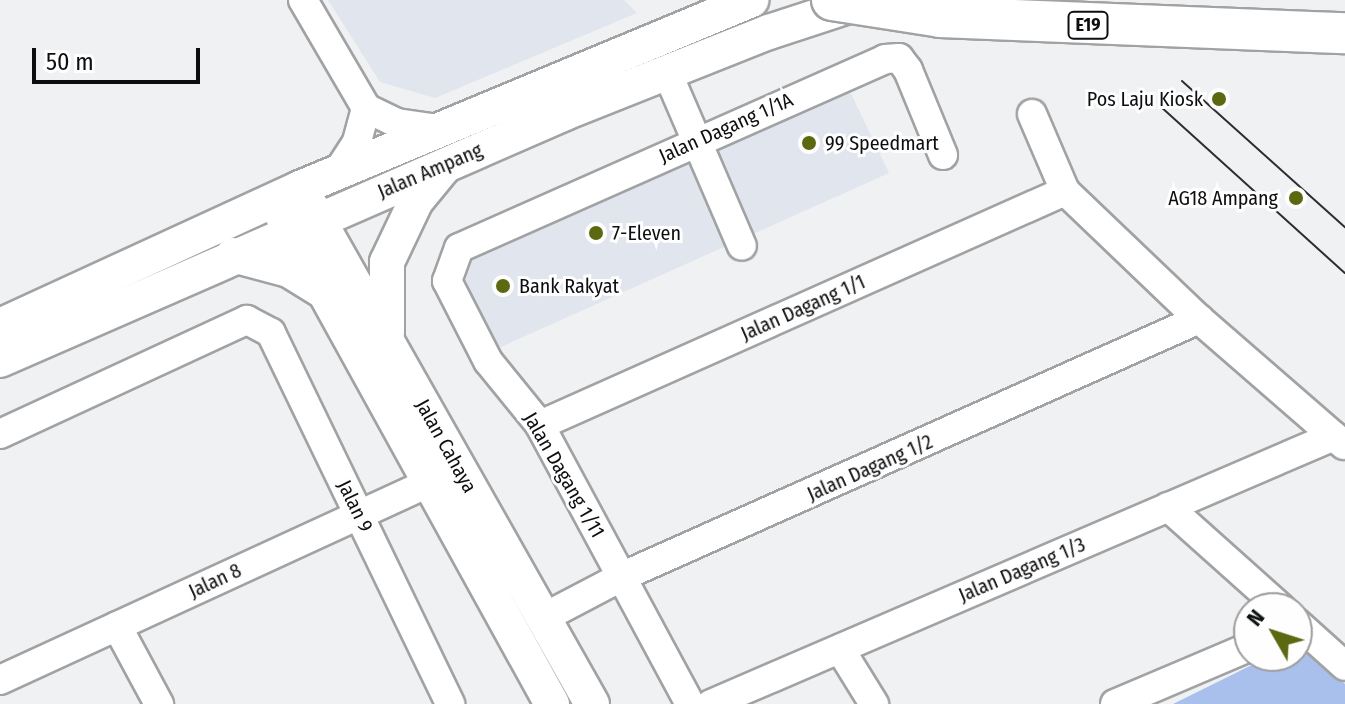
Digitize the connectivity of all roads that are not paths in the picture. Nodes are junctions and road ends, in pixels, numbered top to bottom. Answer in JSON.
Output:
{"nodes":[{"id":1,"x":303,"y":0,"type":"edge"},
{"id":2,"x":751,"y":0,"type":"edge"},
{"id":3,"x":806,"y":0,"type":"edge"},
{"id":4,"x":832,"y":0,"type":"edge"},
{"id":5,"x":867,"y":0,"type":"edge"},
{"id":6,"x":1345,"y":21,"type":"edge"},
{"id":7,"x":1328,"y":27,"type":"edge"},
{"id":8,"x":769,"y":32,"type":"junction"},
{"id":9,"x":667,"y":72,"type":"junction"},
{"id":10,"x":366,"y":108,"type":"junction"},
{"id":11,"x":1032,"y":114,"type":"dead end"},
{"id":12,"x":696,"y":141,"type":"junction"},
{"id":13,"x":446,"y":147,"type":"junction"},
{"id":14,"x":943,"y":155,"type":"dead end"},
{"id":15,"x":337,"y":173,"type":"junction"},
{"id":16,"x":1065,"y":191,"type":"junction"},
{"id":17,"x":287,"y":194,"type":"junction"},
{"id":18,"x":304,"y":225,"type":"junction"},
{"id":19,"x":742,"y":246,"type":"dead end"},
{"id":20,"x":459,"y":248,"type":"joint"},
{"id":21,"x":233,"y":255,"type":"junction"},
{"id":22,"x":323,"y":291,"type":"junction"},
{"id":23,"x":1199,"y":319,"type":"junction"},
{"id":24,"x":0,"y":326,"type":"edge"},
{"id":25,"x":387,"y":342,"type":"junction"},
{"id":26,"x":0,"y":360,"type":"edge"},
{"id":27,"x":540,"y":425,"type":"junction"},
{"id":28,"x":0,"y":434,"type":"edge"},
{"id":29,"x":1339,"y":441,"type":"edge"},
{"id":30,"x":430,"y":482,"type":"junction"},
{"id":31,"x":1168,"y":507,"type":"junction"},
{"id":32,"x":359,"y":515,"type":"junction"},
{"id":33,"x":621,"y":577,"type":"junction"},
{"id":34,"x":1262,"y":592,"type":"edge"},
{"id":35,"x":543,"y":618,"type":"junction"},
{"id":36,"x":117,"y":626,"type":"junction"},
{"id":37,"x":1313,"y":638,"type":"edge"},
{"id":38,"x":840,"y":649,"type":"junction"},
{"id":39,"x":1233,"y":654,"type":"edge"},
{"id":40,"x":1345,"y":666,"type":"edge"},
{"id":41,"x":0,"y":680,"type":"edge"},
{"id":42,"x":159,"y":704,"type":"edge"},
{"id":43,"x":450,"y":704,"type":"edge"},
{"id":44,"x":552,"y":704,"type":"edge"},
{"id":45,"x":592,"y":704,"type":"edge"},
{"id":46,"x":690,"y":704,"type":"edge"},
{"id":47,"x":711,"y":704,"type":"edge"},
{"id":48,"x":874,"y":704,"type":"edge"},
{"id":49,"x":1115,"y":704,"type":"edge"}],
"edges":[{"from":1,"to":10,"type":"street"},
{"from":2,"to":13,"type":"main road","name":"Jalan Ampang"},
{"from":3,"to":8,"type":"main road"},
{"from":4,"to":7,"type":"highway","number":"E19","bridge":true},
{"from":5,"to":8,"type":"main road","name":"Jalan Ampang"},
{"from":6,"to":7,"type":"street"},
{"from":8,"to":9,"type":"main road","name":"Jalan Ampang"},
{"from":9,"to":12,"type":"street"},
{"from":9,"to":13,"type":"main road","name":"Jalan Ampang"},
{"from":10,"to":13,"type":"street"},
{"from":10,"to":15,"type":"street"},
{"from":11,"to":16,"type":"street"},
{"from":12,"to":14,"type":"street","name":"Jalan Dagang 1/1A"},
{"from":12,"to":19,"type":"street"},
{"from":12,"to":20,"type":"street","name":"Jalan Dagang 1/1A"},
{"from":13,"to":15,"type":"main road","name":"Jalan Ampang"},
{"from":13,"to":18,"type":"main road","name":"Jalan Ampang"},
{"from":13,"to":25,"type":"main road"},
{"from":15,"to":17,"type":"main road","name":"Jalan Ampang"},
{"from":16,"to":23,"type":"street"},
{"from":16,"to":27,"type":"street","name":"Jalan Dagang 1/1"},
{"from":17,"to":18,"type":"main road","name":"Jalan Cahaya"},
{"from":17,"to":24,"type":"main road","name":"Jalan Ampang"},
{"from":18,"to":21,"type":"main road","name":"Jalan Ampang"},
{"from":18,"to":22,"type":"main road","name":"Jalan Cahaya"},
{"from":18,"to":25,"type":"main road","name":"Jalan Cahaya"},
{"from":20,"to":27,"type":"street","name":"Jalan Dagang 1/11"},
{"from":21,"to":22,"type":"main road"},
{"from":21,"to":26,"type":"main road","name":"Jalan Ampang"},
{"from":22,"to":30,"type":"main road","name":"Jalan Cahaya"},
{"from":23,"to":29,"type":"street"},
{"from":23,"to":33,"type":"street","name":"Jalan Dagang 1/2"},
{"from":25,"to":35,"type":"main road","name":"Jalan Cahaya"},
{"from":27,"to":33,"type":"street","name":"Jalan Dagang 1/11"},
{"from":28,"to":32,"type":"street","name":"Jalan 9"},
{"from":29,"to":31,"type":"street","name":"Jalan Dagang 1/3"},
{"from":30,"to":32,"type":"street","name":"Jalan 8"},
{"from":30,"to":44,"type":"main road","name":"Jalan Cahaya"},
{"from":31,"to":34,"type":"street"},
{"from":31,"to":38,"type":"street","name":"Jalan Dagang 1/3"},
{"from":32,"to":36,"type":"street","name":"Jalan 8"},
{"from":32,"to":43,"type":"street","name":"Jalan 9"},
{"from":33,"to":35,"type":"street","name":"Jalan Dagang 1/2"},
{"from":33,"to":46,"type":"street","name":"Jalan Dagang 1/11"},
{"from":35,"to":45,"type":"main road","name":"Jalan Cahaya"},
{"from":36,"to":41,"type":"street","name":"Jalan 8"},
{"from":36,"to":42,"type":"street"},
{"from":37,"to":40,"type":"street"},
{"from":38,"to":47,"type":"street","name":"Jalan Dagang 1/3"},
{"from":38,"to":48,"type":"street"},
{"from":39,"to":49,"type":"street"}]}
